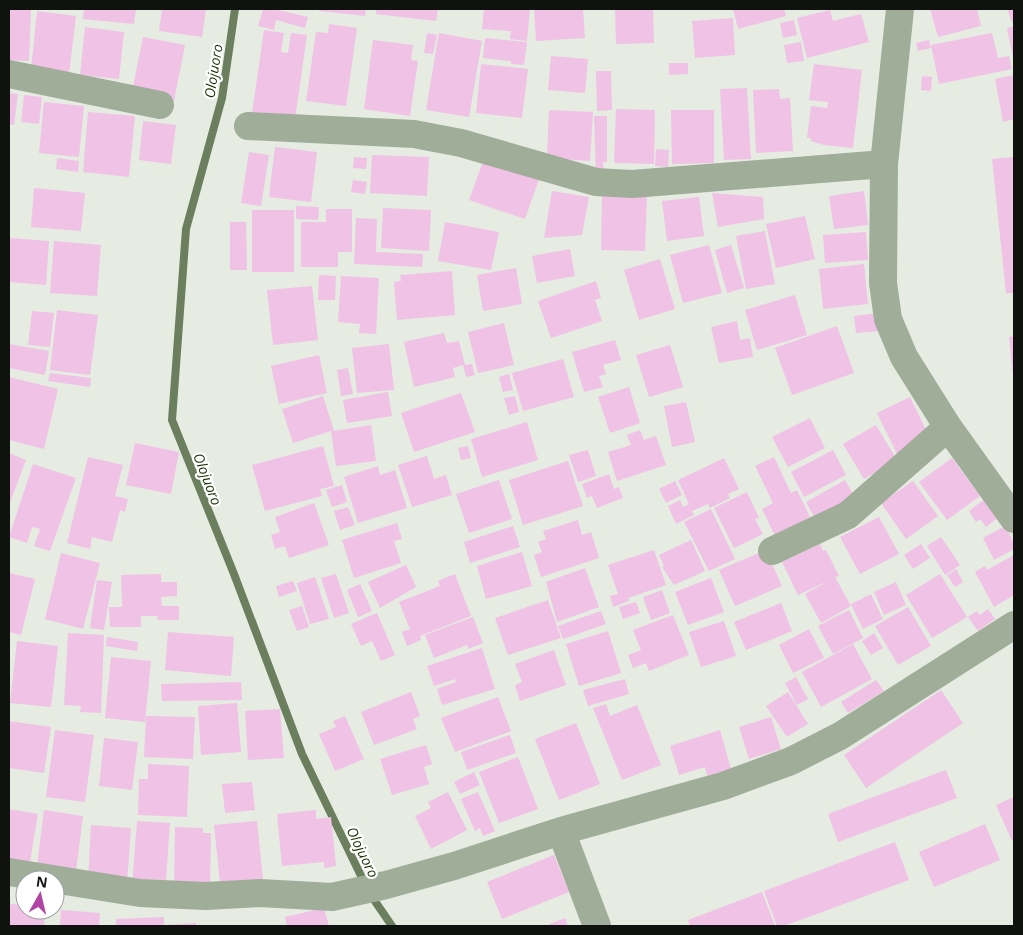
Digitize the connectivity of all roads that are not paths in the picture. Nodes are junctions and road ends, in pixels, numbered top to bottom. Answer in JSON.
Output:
{"nodes":[{"id":1,"x":900,"y":9,"type":"edge"},
{"id":2,"x":9,"y":74,"type":"edge"},
{"id":3,"x":160,"y":105,"type":"dead end"},
{"id":4,"x":248,"y":126,"type":"dead end"},
{"id":5,"x":884,"y":164,"type":"junction"},
{"id":6,"x":948,"y":427,"type":"junction"},
{"id":7,"x":1014,"y":520,"type":"edge"},
{"id":8,"x":772,"y":550,"type":"dead end"},
{"id":9,"x":1014,"y":625,"type":"edge"},
{"id":10,"x":561,"y":831,"type":"junction"},
{"id":11,"x":9,"y":872,"type":"edge"},
{"id":12,"x":597,"y":926,"type":"edge"}],
"edges":[{"from":1,"to":5,"type":"street"},
{"from":2,"to":3,"type":"street"},
{"from":4,"to":5,"type":"street"},
{"from":5,"to":6,"type":"street"},
{"from":6,"to":7,"type":"street"},
{"from":6,"to":8,"type":"street"},
{"from":9,"to":10,"type":"street"},
{"from":10,"to":11,"type":"street"},
{"from":10,"to":12,"type":"street"}]}
